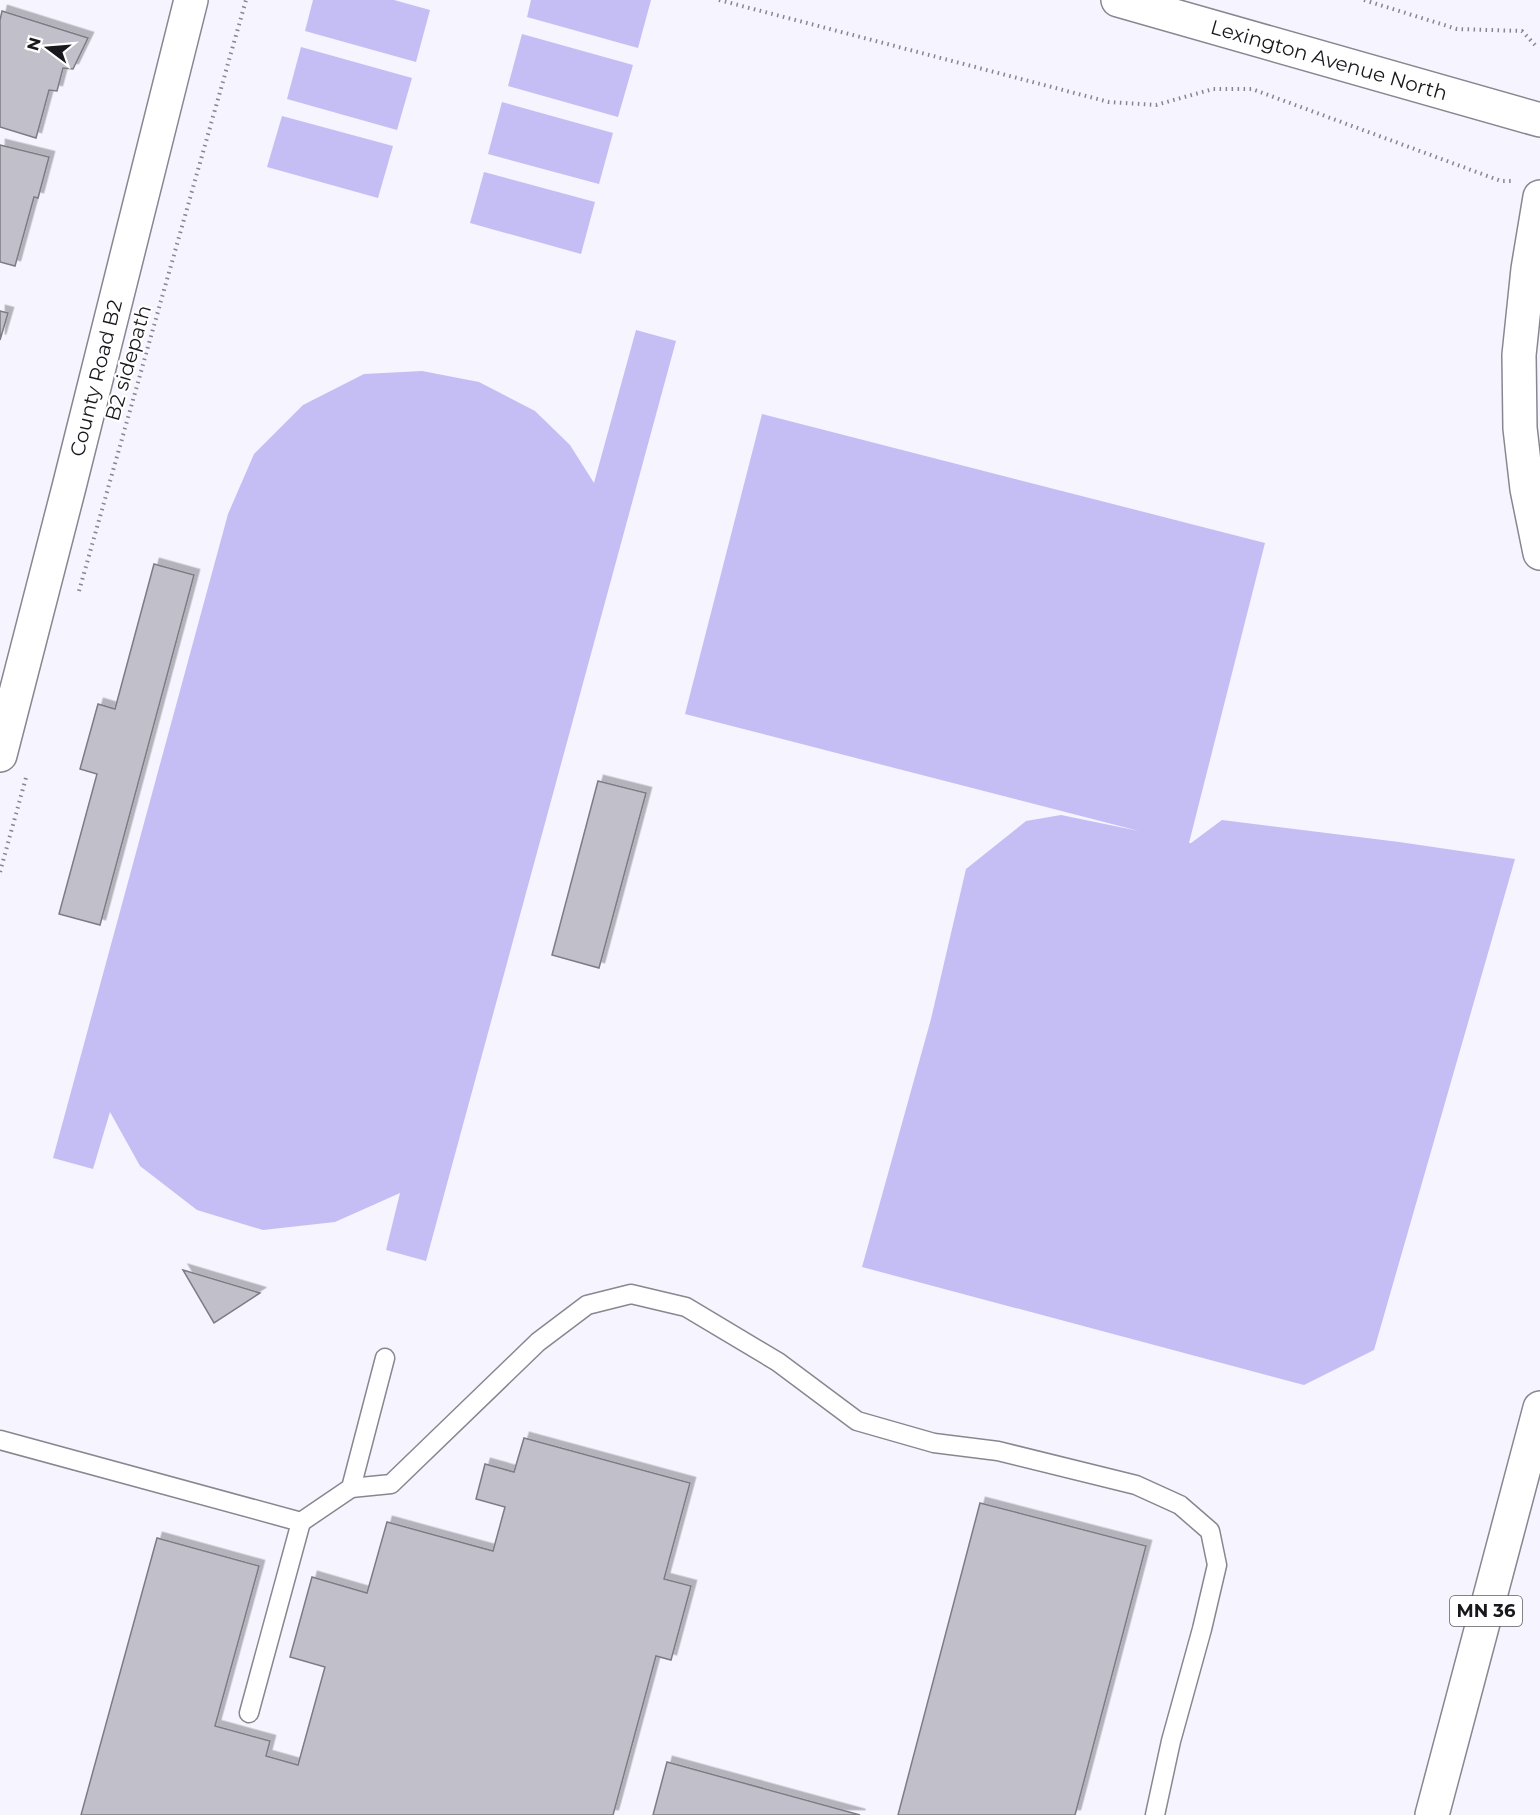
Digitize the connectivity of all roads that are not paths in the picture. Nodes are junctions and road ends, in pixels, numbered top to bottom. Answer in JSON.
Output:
{"nodes":[{"id":1,"x":191,"y":0,"type":"edge"},
{"id":2,"x":1118,"y":0,"type":"edge"},
{"id":3,"x":1177,"y":8,"type":"edge"},
{"id":4,"x":1540,"y":120,"type":"edge"},
{"id":5,"x":1540,"y":196,"type":"edge"},
{"id":6,"x":1540,"y":553,"type":"edge"},
{"id":7,"x":0,"y":755,"type":"edge"},
{"id":8,"x":386,"y":1358,"type":"dead end"},
{"id":9,"x":1540,"y":1408,"type":"edge"},
{"id":10,"x":7,"y":1442,"type":"edge"},
{"id":11,"x":351,"y":1488,"type":"junction"},
{"id":12,"x":301,"y":1522,"type":"junction"},
{"id":13,"x":249,"y":1713,"type":"dead end"},
{"id":14,"x":1155,"y":1815,"type":"edge"},
{"id":15,"x":1432,"y":1815,"type":"edge"}],
"edges":[{"from":1,"to":7,"type":"main road","name":"County Road B2"},
{"from":2,"to":3,"type":"main road","name":"Lexington Avenue North"},
{"from":3,"to":4,"type":"main road","name":"Lexington Avenue North"},
{"from":5,"to":6,"type":"main road"},
{"from":8,"to":11,"type":"lane"},
{"from":9,"to":15,"type":"main road","number":"MN 36"},
{"from":10,"to":12,"type":"lane"},
{"from":11,"to":12,"type":"lane"},
{"from":11,"to":14,"type":"lane"},
{"from":12,"to":13,"type":"lane"}]}
